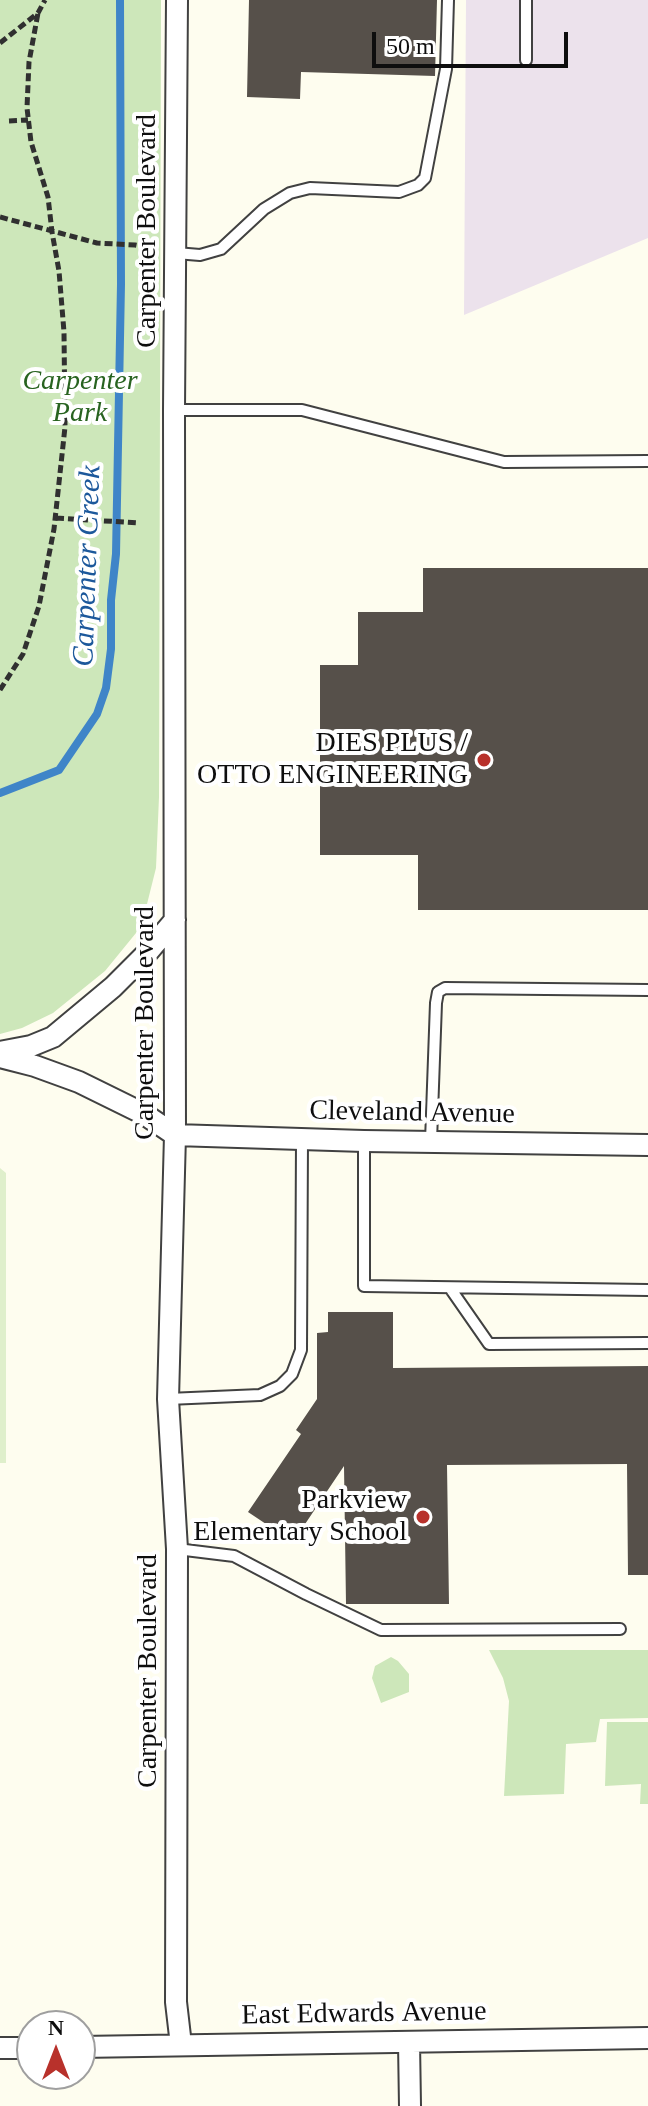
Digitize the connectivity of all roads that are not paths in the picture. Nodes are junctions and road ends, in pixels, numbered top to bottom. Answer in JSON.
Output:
{"nodes":[{"id":1,"x":177,"y":0,"type":"edge"},
{"id":2,"x":448,"y":0,"type":"edge"},
{"id":3,"x":526,"y":0,"type":"edge"},
{"id":4,"x":526,"y":60,"type":"dead end"},
{"id":5,"x":176,"y":253,"type":"junction"},
{"id":6,"x":174,"y":410,"type":"junction"},
{"id":7,"x":648,"y":461,"type":"edge"},
{"id":8,"x":175,"y":920,"type":"junction"},
{"id":9,"x":648,"y":990,"type":"edge"},
{"id":10,"x":0,"y":1054,"type":"edge"},
{"id":11,"x":175,"y":1135,"type":"junction"},
{"id":12,"x":302,"y":1140,"type":"junction"},
{"id":13,"x":364,"y":1141,"type":"junction"},
{"id":14,"x":431,"y":1141,"type":"junction"},
{"id":15,"x":648,"y":1145,"type":"edge"},
{"id":16,"x":450,"y":1288,"type":"junction"},
{"id":17,"x":648,"y":1290,"type":"edge"},
{"id":18,"x":648,"y":1343,"type":"edge"},
{"id":19,"x":168,"y":1399,"type":"junction"},
{"id":20,"x":177,"y":1549,"type":"junction"},
{"id":21,"x":620,"y":1629,"type":"dead end"},
{"id":22,"x":648,"y":2038,"type":"edge"},
{"id":23,"x":409,"y":2042,"type":"junction"},
{"id":24,"x":181,"y":2045,"type":"junction"},
{"id":25,"x":96,"y":2047,"type":"edge"},
{"id":26,"x":410,"y":2106,"type":"edge"}],
"edges":[{"from":1,"to":5,"type":"street","name":"Carpenter Boulevard"},
{"from":2,"to":5,"type":"lane"},
{"from":3,"to":4,"type":"lane"},
{"from":5,"to":6,"type":"street","name":"Carpenter Boulevard"},
{"from":6,"to":7,"type":"lane"},
{"from":6,"to":8,"type":"street","name":"Carpenter Boulevard"},
{"from":8,"to":10,"type":"street"},
{"from":8,"to":11,"type":"street","name":"Carpenter Boulevard"},
{"from":9,"to":14,"type":"lane"},
{"from":10,"to":11,"type":"street"},
{"from":11,"to":12,"type":"street","name":"Cleveland Avenue"},
{"from":11,"to":19,"type":"street","name":"Carpenter Boulevard"},
{"from":12,"to":13,"type":"street","name":"Cleveland Avenue"},
{"from":12,"to":19,"type":"lane"},
{"from":13,"to":14,"type":"street","name":"Cleveland Avenue"},
{"from":13,"to":16,"type":"lane"},
{"from":14,"to":15,"type":"street","name":"Cleveland Avenue"},
{"from":16,"to":17,"type":"lane"},
{"from":16,"to":18,"type":"lane"},
{"from":19,"to":20,"type":"street","name":"Carpenter Boulevard"},
{"from":20,"to":21,"type":"lane"},
{"from":20,"to":24,"type":"street","name":"Carpenter Boulevard"},
{"from":22,"to":23,"type":"street","name":"East Edwards Avenue"},
{"from":23,"to":24,"type":"street","name":"East Edwards Avenue"},
{"from":23,"to":26,"type":"street"},
{"from":24,"to":25,"type":"street","name":"East Edwards Avenue"}]}
